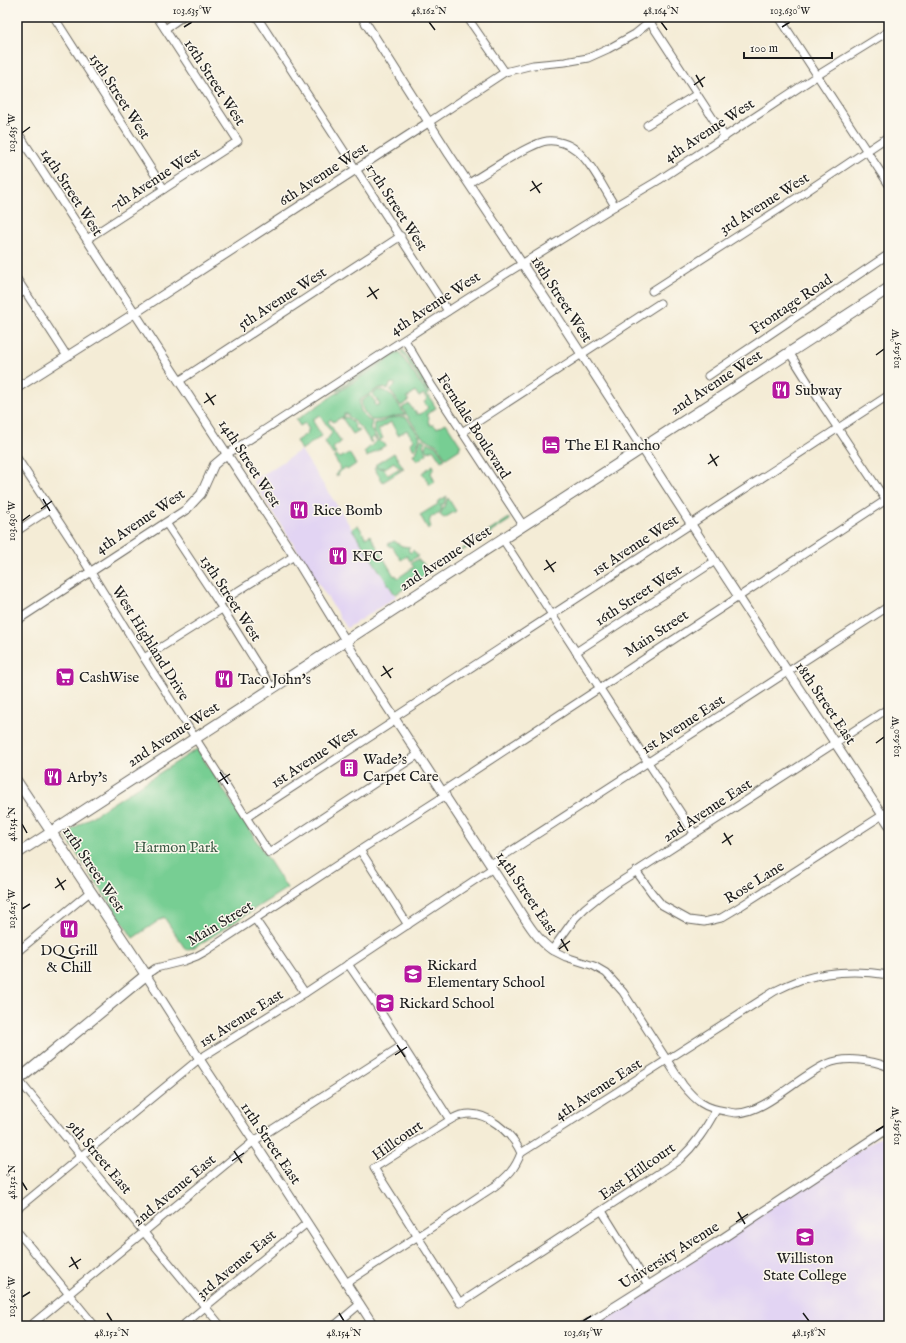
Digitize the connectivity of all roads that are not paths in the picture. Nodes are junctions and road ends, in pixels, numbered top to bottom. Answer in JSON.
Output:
{"nodes":[{"id":1,"x":54,"y":17,"type":"edge"},
{"id":2,"x":157,"y":17,"type":"edge"},
{"id":3,"x":182,"y":17,"type":"edge"},
{"id":4,"x":257,"y":17,"type":"edge"},
{"id":5,"x":362,"y":17,"type":"edge"},
{"id":6,"x":467,"y":17,"type":"edge"},
{"id":7,"x":656,"y":17,"type":"edge"},
{"id":8,"x":779,"y":17,"type":"edge"},
{"id":9,"x":650,"y":22,"type":"junction"},
{"id":10,"x":165,"y":29,"type":"junction"},
{"id":11,"x":889,"y":31,"type":"edge"},
{"id":12,"x":504,"y":72,"type":"junction"},
{"id":13,"x":818,"y":75,"type":"junction"},
{"id":14,"x":697,"y":94,"type":"junction"},
{"id":15,"x":429,"y":122,"type":"junction"},
{"id":16,"x":647,"y":125,"type":"dead end"},
{"id":17,"x":17,"y":132,"type":"edge"},
{"id":18,"x":889,"y":136,"type":"edge"},
{"id":19,"x":725,"y":137,"type":"junction"},
{"id":20,"x":238,"y":141,"type":"joint"},
{"id":21,"x":866,"y":151,"type":"junction"},
{"id":22,"x":357,"y":168,"type":"junction"},
{"id":23,"x":469,"y":183,"type":"junction"},
{"id":24,"x":889,"y":185,"type":"edge"},
{"id":25,"x":164,"y":189,"type":"junction"},
{"id":26,"x":614,"y":206,"type":"junction"},
{"id":27,"x":401,"y":236,"type":"junction"},
{"id":28,"x":87,"y":239,"type":"junction"},
{"id":29,"x":889,"y":254,"type":"edge"},
{"id":30,"x":522,"y":263,"type":"junction"},
{"id":31,"x":17,"y":280,"type":"edge"},
{"id":32,"x":889,"y":288,"type":"edge"},
{"id":33,"x":24,"y":291,"type":"junction"},
{"id":34,"x":652,"y":291,"type":"dead end"},
{"id":35,"x":17,"y":296,"type":"edge"},
{"id":36,"x":660,"y":303,"type":"dead end"},
{"id":37,"x":448,"y":311,"type":"junction"},
{"id":38,"x":135,"y":313,"type":"junction"},
{"id":39,"x":405,"y":340,"type":"junction"},
{"id":40,"x":789,"y":352,"type":"junction"},
{"id":41,"x":581,"y":354,"type":"junction"},
{"id":42,"x":67,"y":356,"type":"junction"},
{"id":43,"x":708,"y":376,"type":"dead end"},
{"id":44,"x":179,"y":382,"type":"junction"},
{"id":45,"x":17,"y":388,"type":"edge"},
{"id":46,"x":889,"y":395,"type":"edge"},
{"id":47,"x":838,"y":428,"type":"junction"},
{"id":48,"x":462,"y":432,"type":"junction"},
{"id":49,"x":642,"y":448,"type":"junction"},
{"id":50,"x":227,"y":454,"type":"junction"},
{"id":51,"x":17,"y":458,"type":"edge"},
{"id":52,"x":888,"y":502,"type":"edge"},
{"id":53,"x":50,"y":508,"type":"junction"},
{"id":54,"x":166,"y":523,"type":"junction"},
{"id":55,"x":691,"y":524,"type":"junction"},
{"id":56,"x":523,"y":525,"type":"junction"},
{"id":57,"x":17,"y":531,"type":"edge"},
{"id":58,"x":502,"y":538,"type":"junction"},
{"id":59,"x":294,"y":556,"type":"junction"},
{"id":60,"x":715,"y":561,"type":"junction"},
{"id":61,"x":90,"y":571,"type":"junction"},
{"id":62,"x":739,"y":597,"type":"junction"},
{"id":63,"x":220,"y":606,"type":"junction"},
{"id":64,"x":889,"y":606,"type":"edge"},
{"id":65,"x":552,"y":615,"type":"junction"},
{"id":66,"x":17,"y":620,"type":"edge"},
{"id":67,"x":346,"y":640,"type":"junction"},
{"id":68,"x":576,"y":652,"type":"junction"},
{"id":69,"x":144,"y":658,"type":"junction"},
{"id":70,"x":788,"y":671,"type":"junction"},
{"id":71,"x":272,"y":688,"type":"junction"},
{"id":72,"x":600,"y":688,"type":"junction"},
{"id":73,"x":889,"y":708,"type":"edge"},
{"id":74,"x":396,"y":718,"type":"junction"},
{"id":75,"x":196,"y":738,"type":"junction"},
{"id":76,"x":835,"y":742,"type":"junction"},
{"id":77,"x":419,"y":754,"type":"junction"},
{"id":78,"x":648,"y":762,"type":"junction"},
{"id":79,"x":17,"y":781,"type":"edge"},
{"id":80,"x":444,"y":793,"type":"junction"},
{"id":81,"x":886,"y":813,"type":"edge"},
{"id":82,"x":247,"y":817,"type":"junction"},
{"id":83,"x":889,"y":825,"type":"edge"},
{"id":84,"x":51,"y":832,"type":"junction"},
{"id":85,"x":694,"y":833,"type":"junction"},
{"id":86,"x":360,"y":850,"type":"junction"},
{"id":87,"x":17,"y":854,"type":"edge"},
{"id":88,"x":492,"y":866,"type":"junction"},
{"id":89,"x":636,"y":871,"type":"junction"},
{"id":90,"x":90,"y":891,"type":"junction"},
{"id":91,"x":255,"y":919,"type":"junction"},
{"id":92,"x":408,"y":925,"type":"junction"},
{"id":93,"x":552,"y":950,"type":"junction"},
{"id":94,"x":17,"y":952,"type":"edge"},
{"id":95,"x":348,"y":964,"type":"junction"},
{"id":96,"x":146,"y":975,"type":"junction"},
{"id":97,"x":889,"y":975,"type":"edge"},
{"id":98,"x":305,"y":993,"type":"junction"},
{"id":99,"x":403,"y":1045,"type":"junction"},
{"id":100,"x":200,"y":1060,"type":"junction"},
{"id":101,"x":667,"y":1060,"type":"junction"},
{"id":102,"x":889,"y":1067,"type":"edge"},
{"id":103,"x":17,"y":1080,"type":"edge"},
{"id":104,"x":716,"y":1110,"type":"junction"},
{"id":105,"x":450,"y":1120,"type":"junction"},
{"id":106,"x":889,"y":1128,"type":"edge"},
{"id":107,"x":254,"y":1141,"type":"junction"},
{"id":108,"x":521,"y":1153,"type":"junction"},
{"id":109,"x":82,"y":1156,"type":"junction"},
{"id":110,"x":17,"y":1209,"type":"edge"},
{"id":111,"x":602,"y":1212,"type":"junction"},
{"id":112,"x":307,"y":1223,"type":"junction"},
{"id":113,"x":17,"y":1231,"type":"edge"},
{"id":114,"x":144,"y":1231,"type":"junction"},
{"id":115,"x":417,"y":1237,"type":"junction"},
{"id":116,"x":346,"y":1283,"type":"junction"},
{"id":117,"x":648,"y":1284,"type":"junction"},
{"id":118,"x":69,"y":1294,"type":"junction"},
{"id":119,"x":460,"y":1303,"type":"joint"},
{"id":120,"x":360,"y":1304,"type":"junction"},
{"id":121,"x":206,"y":1307,"type":"junction"},
{"id":122,"x":587,"y":1325,"type":"edge"},
{"id":123,"x":30,"y":1326,"type":"edge"},
{"id":124,"x":95,"y":1326,"type":"edge"},
{"id":125,"x":182,"y":1326,"type":"edge"},
{"id":126,"x":221,"y":1326,"type":"edge"},
{"id":127,"x":334,"y":1326,"type":"edge"},
{"id":128,"x":374,"y":1326,"type":"edge"}],
"edges":[{"from":1,"to":25,"type":"street","name":"15th Street West"},
{"from":2,"to":10,"type":"street","name":"16th Street West"},
{"from":3,"to":10,"type":"street"},
{"from":4,"to":22,"type":"street","name":"17th Street West"},
{"from":5,"to":15,"type":"street","name":"18th Street West"},
{"from":6,"to":12,"type":"street"},
{"from":7,"to":9,"type":"street","name":"6th Avenue West"},
{"from":8,"to":13,"type":"street"},
{"from":9,"to":12,"type":"street","name":"6th Avenue West"},
{"from":9,"to":14,"type":"street"},
{"from":10,"to":20,"type":"street","name":"16th Street West"},
{"from":11,"to":13,"type":"street","name":"4th Avenue West"},
{"from":12,"to":15,"type":"street","name":"6th Avenue West"},
{"from":13,"to":19,"type":"street","name":"4th Avenue West"},
{"from":13,"to":21,"type":"street"},
{"from":14,"to":16,"type":"street"},
{"from":14,"to":19,"type":"street"},
{"from":15,"to":22,"type":"street","name":"6th Avenue West"},
{"from":15,"to":23,"type":"street","name":"18th Street West"},
{"from":17,"to":28,"type":"street","name":"14th Street West"},
{"from":18,"to":21,"type":"street","name":"3rd Avenue West"},
{"from":19,"to":26,"type":"street","name":"4th Avenue West"},
{"from":20,"to":25,"type":"street","name":"7th Avenue West"},
{"from":21,"to":24,"type":"street"},
{"from":21,"to":34,"type":"street","name":"3rd Avenue West"},
{"from":22,"to":27,"type":"street","name":"17th Street West"},
{"from":22,"to":38,"type":"street","name":"6th Avenue West"},
{"from":23,"to":26,"type":"street"},
{"from":23,"to":30,"type":"street","name":"18th Street West"},
{"from":25,"to":28,"type":"street","name":"7th Avenue West"},
{"from":26,"to":30,"type":"street","name":"4th Avenue West"},
{"from":27,"to":37,"type":"street","name":"17th Street West"},
{"from":27,"to":44,"type":"street","name":"5th Avenue West"},
{"from":28,"to":38,"type":"street","name":"14th Street West"},
{"from":29,"to":43,"type":"street","name":"Frontage Road"},
{"from":30,"to":37,"type":"street","name":"4th Avenue West"},
{"from":30,"to":41,"type":"street","name":"18th Street West"},
{"from":31,"to":33,"type":"street"},
{"from":32,"to":40,"type":"main road","name":"2nd Avenue West"},
{"from":33,"to":35,"type":"street"},
{"from":33,"to":42,"type":"street"},
{"from":36,"to":41,"type":"street"},
{"from":37,"to":39,"type":"street","name":"4th Avenue West"},
{"from":38,"to":42,"type":"street","name":"6th Avenue West"},
{"from":38,"to":44,"type":"street","name":"14th Street West"},
{"from":39,"to":48,"type":"street","name":"Ferndale Boulevard"},
{"from":39,"to":50,"type":"street","name":"4th Avenue West"},
{"from":40,"to":47,"type":"street"},
{"from":40,"to":49,"type":"main road","name":"2nd Avenue West"},
{"from":41,"to":48,"type":"street"},
{"from":41,"to":49,"type":"street","name":"18th Street West"},
{"from":42,"to":45,"type":"street","name":"6th Avenue West"},
{"from":44,"to":50,"type":"street","name":"14th Street West"},
{"from":46,"to":47,"type":"street","name":"1st Avenue West"},
{"from":47,"to":52,"type":"street"},
{"from":47,"to":55,"type":"street","name":"1st Avenue West"},
{"from":48,"to":56,"type":"street","name":"Ferndale Boulevard"},
{"from":49,"to":55,"type":"street","name":"18th Street West"},
{"from":49,"to":56,"type":"main road","name":"2nd Avenue West"},
{"from":50,"to":54,"type":"street","name":"4th Avenue West"},
{"from":50,"to":59,"type":"street","name":"14th Street West"},
{"from":51,"to":53,"type":"street","name":"West Highland Drive"},
{"from":52,"to":62,"type":"street","name":"Main Street"},
{"from":53,"to":57,"type":"street"},
{"from":53,"to":61,"type":"street","name":"West Highland Drive"},
{"from":54,"to":61,"type":"street","name":"4th Avenue West"},
{"from":54,"to":63,"type":"street","name":"13th Street West"},
{"from":55,"to":60,"type":"street","name":"18th Street West"},
{"from":55,"to":65,"type":"street","name":"1st Avenue West"},
{"from":56,"to":58,"type":"main road","name":"2nd Avenue West"},
{"from":58,"to":65,"type":"street"},
{"from":58,"to":67,"type":"main road","name":"2nd Avenue West"},
{"from":59,"to":63,"type":"street"},
{"from":59,"to":67,"type":"street","name":"14th Street West"},
{"from":60,"to":62,"type":"street","name":"18th Street West"},
{"from":60,"to":68,"type":"street","name":"16th Street West"},
{"from":61,"to":66,"type":"street","name":"4th Avenue West"},
{"from":61,"to":69,"type":"street","name":"West Highland Drive"},
{"from":62,"to":70,"type":"street","name":"18th Street East"},
{"from":62,"to":72,"type":"street","name":"Main Street"},
{"from":63,"to":69,"type":"street"},
{"from":63,"to":71,"type":"street","name":"13th Street West"},
{"from":64,"to":70,"type":"street","name":"1st Avenue East"},
{"from":65,"to":68,"type":"street"},
{"from":65,"to":74,"type":"street","name":"1st Avenue West"},
{"from":67,"to":71,"type":"main road","name":"2nd Avenue West"},
{"from":67,"to":74,"type":"street","name":"14th Street West"},
{"from":68,"to":72,"type":"street"},
{"from":69,"to":75,"type":"street","name":"West Highland Drive"},
{"from":70,"to":76,"type":"street","name":"18th Street East"},
{"from":70,"to":78,"type":"street","name":"1st Avenue East"},
{"from":71,"to":75,"type":"main road","name":"2nd Avenue West"},
{"from":72,"to":78,"type":"street"},
{"from":72,"to":80,"type":"street","name":"Main Street"},
{"from":73,"to":76,"type":"street","name":"2nd Avenue East"},
{"from":74,"to":77,"type":"street","name":"14th Street West"},
{"from":74,"to":82,"type":"street","name":"1st Avenue West"},
{"from":75,"to":82,"type":"street","name":"West Highland Drive"},
{"from":75,"to":84,"type":"main road","name":"2nd Avenue West"},
{"from":76,"to":81,"type":"street","name":"18th Street East"},
{"from":76,"to":85,"type":"street","name":"2nd Avenue East"},
{"from":77,"to":80,"type":"street","name":"14th Street West"},
{"from":77,"to":82,"type":"street","name":"West Highland Drive"},
{"from":78,"to":85,"type":"street"},
{"from":78,"to":88,"type":"street","name":"1st Avenue East"},
{"from":79,"to":84,"type":"main road","name":"11th Street West"},
{"from":80,"to":86,"type":"street","name":"Main Street"},
{"from":80,"to":88,"type":"street","name":"14th Street East"},
{"from":81,"to":83,"type":"street","name":"18th Street East"},
{"from":81,"to":89,"type":"street","name":"Rose Lane"},
{"from":84,"to":87,"type":"main road","name":"2nd Avenue West"},
{"from":84,"to":90,"type":"main road","name":"11th Street West"},
{"from":85,"to":89,"type":"street","name":"2nd Avenue East"},
{"from":86,"to":91,"type":"street","name":"Main Street"},
{"from":86,"to":92,"type":"street"},
{"from":88,"to":92,"type":"street","name":"1st Avenue East"},
{"from":88,"to":93,"type":"street","name":"14th Street East"},
{"from":89,"to":93,"type":"street","name":"2nd Avenue East"},
{"from":90,"to":94,"type":"street"},
{"from":90,"to":96,"type":"main road","name":"11th Street West"},
{"from":91,"to":96,"type":"street","name":"Main Street"},
{"from":91,"to":98,"type":"street"},
{"from":92,"to":95,"type":"street","name":"1st Avenue East"},
{"from":93,"to":101,"type":"street","name":"14th Street East"},
{"from":95,"to":98,"type":"street","name":"1st Avenue East"},
{"from":95,"to":99,"type":"street"},
{"from":96,"to":100,"type":"street","name":"11th Street East"},
{"from":96,"to":103,"type":"main road","name":"Main Street"},
{"from":97,"to":101,"type":"street","name":"4th Avenue East"},
{"from":98,"to":100,"type":"street","name":"1st Avenue East"},
{"from":99,"to":105,"type":"street"},
{"from":99,"to":107,"type":"street","name":"2nd Avenue East"},
{"from":100,"to":107,"type":"street","name":"11th Street East"},
{"from":100,"to":109,"type":"street","name":"1st Avenue East"},
{"from":101,"to":104,"type":"street","name":"14th Street East"},
{"from":101,"to":108,"type":"street","name":"4th Avenue East"},
{"from":102,"to":104,"type":"street"},
{"from":103,"to":109,"type":"street","name":"9th Street East"},
{"from":104,"to":111,"type":"street","name":"East Hillcourt"},
{"from":105,"to":108,"type":"street","name":"Hillcourt"},
{"from":105,"to":115,"type":"street","name":"Hillcourt"},
{"from":106,"to":117,"type":"street","name":"University Avenue"},
{"from":107,"to":112,"type":"street","name":"11th Street East"},
{"from":107,"to":114,"type":"street","name":"2nd Avenue East"},
{"from":108,"to":115,"type":"street","name":"4th Avenue East"},
{"from":109,"to":110,"type":"street","name":"1st Avenue East"},
{"from":109,"to":114,"type":"street","name":"9th Street East"},
{"from":111,"to":117,"type":"street"},
{"from":111,"to":119,"type":"street","name":"East Hillcourt"},
{"from":112,"to":116,"type":"street","name":"11th Street East"},
{"from":112,"to":121,"type":"street","name":"3rd Avenue East"},
{"from":113,"to":118,"type":"street"},
{"from":114,"to":118,"type":"street","name":"2nd Avenue East"},
{"from":114,"to":121,"type":"street","name":"9th Street East"},
{"from":115,"to":116,"type":"street","name":"4th Avenue East"},
{"from":115,"to":119,"type":"street","name":"Hillcourt"},
{"from":116,"to":120,"type":"street","name":"11th Street East"},
{"from":117,"to":122,"type":"street","name":"University Avenue"},
{"from":118,"to":123,"type":"street","name":"2nd Avenue East"},
{"from":118,"to":124,"type":"street"},
{"from":120,"to":127,"type":"street"},
{"from":120,"to":128,"type":"street","name":"11th Street East"},
{"from":121,"to":125,"type":"street","name":"3rd Avenue East"},
{"from":121,"to":126,"type":"street","name":"9th Street East"}]}
